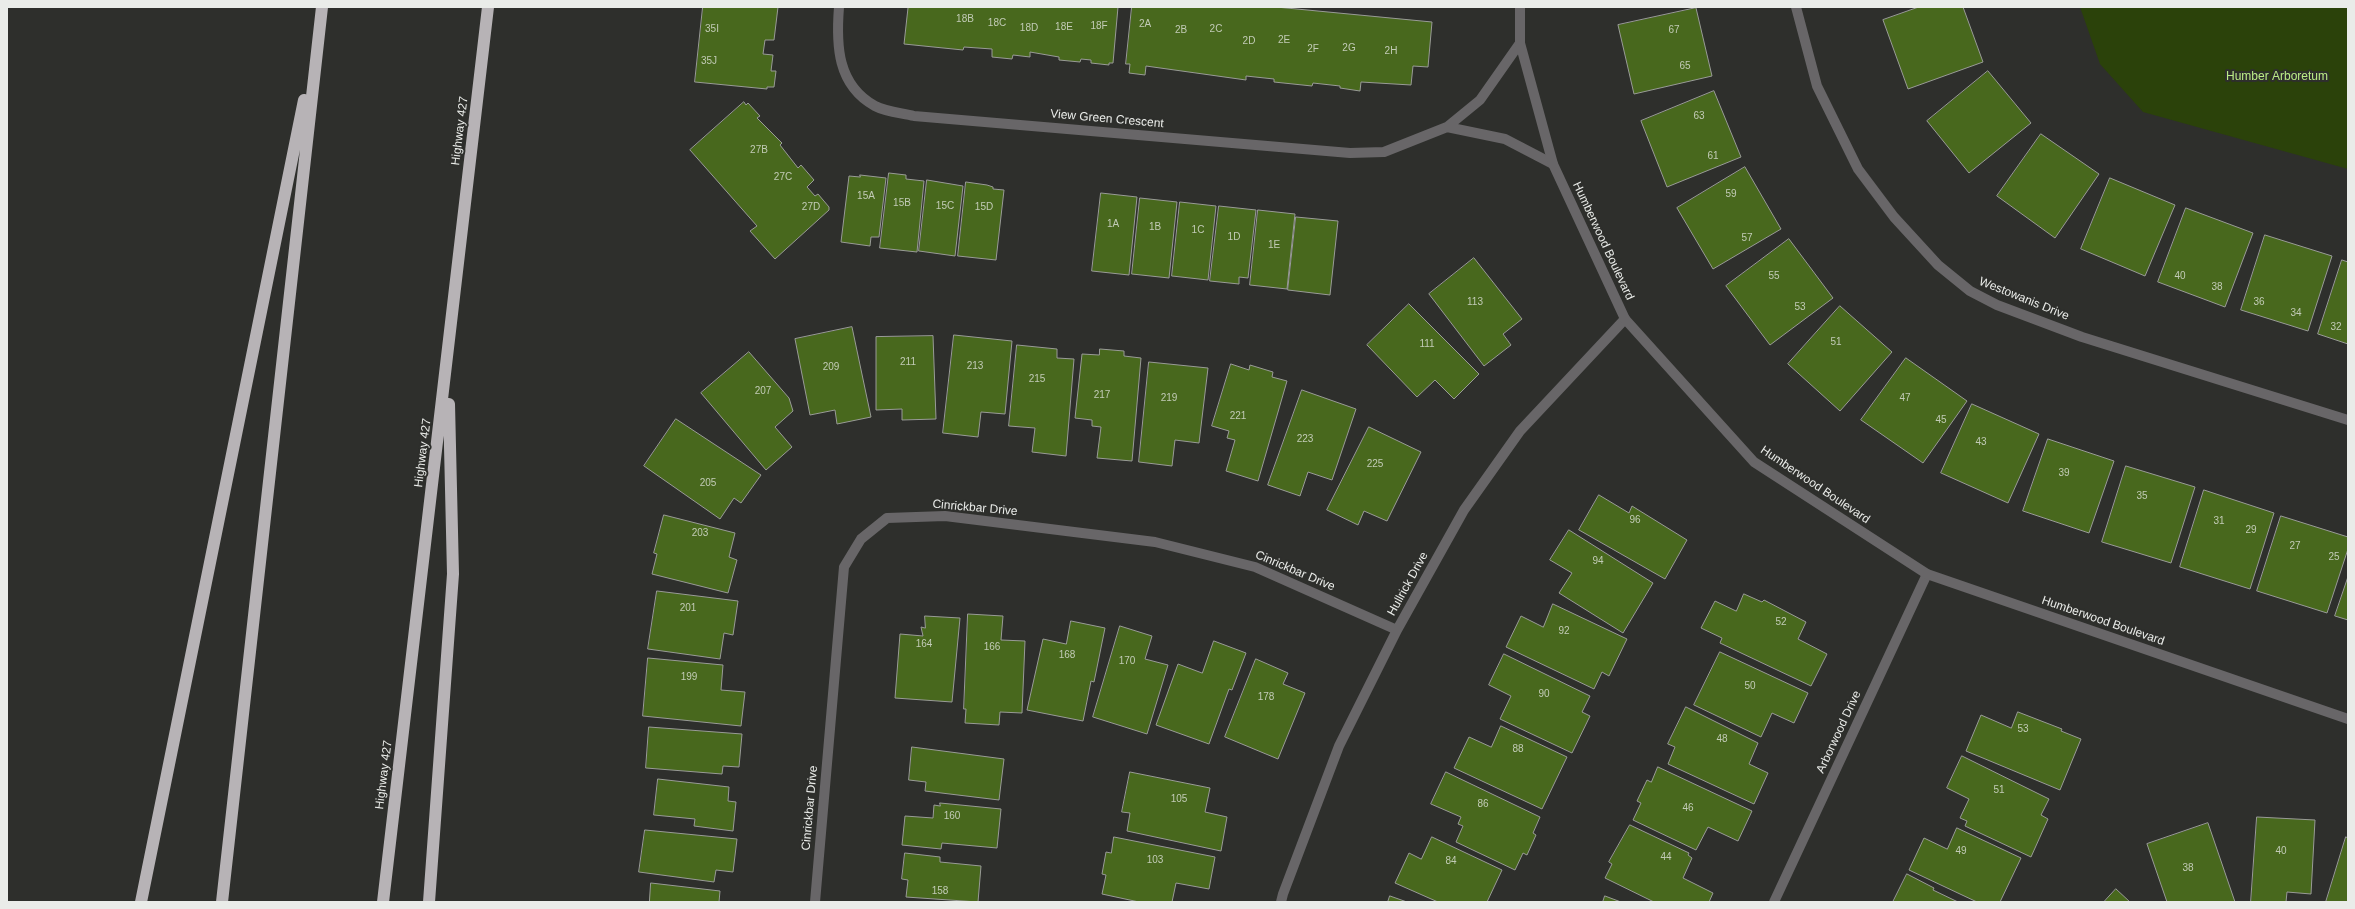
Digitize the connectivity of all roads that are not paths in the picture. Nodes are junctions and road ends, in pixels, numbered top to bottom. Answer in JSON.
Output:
{"nodes":[{"id":1,"x":322,"y":7,"type":"edge"},
{"id":2,"x":488,"y":7,"type":"edge"},
{"id":3,"x":839,"y":7,"type":"edge"},
{"id":4,"x":1520,"y":7,"type":"edge"},
{"id":5,"x":1796,"y":7,"type":"edge"},
{"id":6,"x":321,"y":20,"type":"junction"},
{"id":7,"x":1520,"y":43,"type":"junction"},
{"id":8,"x":1447,"y":128,"type":"junction"},
{"id":9,"x":1553,"y":164,"type":"junction"},
{"id":10,"x":1625,"y":319,"type":"junction"},
{"id":11,"x":448,"y":360,"type":"junction"},
{"id":12,"x":2348,"y":420,"type":"edge"},
{"id":13,"x":1927,"y":574,"type":"junction"},
{"id":14,"x":1397,"y":630,"type":"junction"},
{"id":15,"x":2348,"y":719,"type":"edge"},
{"id":16,"x":141,"y":902,"type":"edge"},
{"id":17,"x":222,"y":902,"type":"edge"},
{"id":18,"x":383,"y":902,"type":"edge"},
{"id":19,"x":429,"y":902,"type":"edge"},
{"id":20,"x":815,"y":902,"type":"edge"},
{"id":21,"x":1281,"y":902,"type":"edge"},
{"id":22,"x":1774,"y":902,"type":"edge"}],
"edges":[{"from":1,"to":6,"type":"highway"},
{"from":2,"to":11,"type":"highway","name":"Highway 427"},
{"from":3,"to":8,"type":"street","name":"View Green Crescent"},
{"from":4,"to":7,"type":"street","name":"Humberwood Boulevard"},
{"from":5,"to":12,"type":"street","name":"Westowanis Drive"},
{"from":6,"to":16,"type":"highway"},
{"from":6,"to":17,"type":"highway"},
{"from":7,"to":8,"type":"street","name":"View Green Crescent"},
{"from":7,"to":9,"type":"street","name":"Humberwood Boulevard"},
{"from":8,"to":9,"type":"street"},
{"from":9,"to":10,"type":"street","name":"Humberwood Boulevard"},
{"from":10,"to":13,"type":"street","name":"Humberwood Boulevard"},
{"from":10,"to":14,"type":"street","name":"Hullrick Drive"},
{"from":11,"to":18,"type":"highway","name":"Highway 427"},
{"from":11,"to":19,"type":"highway"},
{"from":13,"to":15,"type":"street","name":"Humberwood Boulevard"},
{"from":13,"to":22,"type":"street","name":"Arborwood Drive"},
{"from":14,"to":20,"type":"street","name":"Cinrickbar Drive"},
{"from":14,"to":21,"type":"street","name":"Hullrick Drive"}]}
